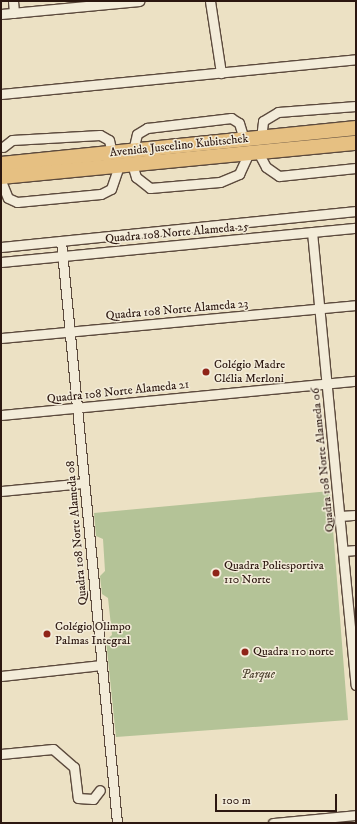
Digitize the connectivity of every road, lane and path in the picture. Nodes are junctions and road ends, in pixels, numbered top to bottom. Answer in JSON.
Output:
{"nodes":[{"id":1,"x":13,"y":1,"type":"edge"},
{"id":2,"x":139,"y":1,"type":"edge"},
{"id":3,"x":210,"y":1,"type":"edge"},
{"id":4,"x":14,"y":13,"type":"junction"},
{"id":5,"x":1,"y":14,"type":"edge"},
{"id":6,"x":356,"y":59,"type":"edge"},
{"id":7,"x":221,"y":74,"type":"junction"},
{"id":8,"x":1,"y":94,"type":"edge"},
{"id":9,"x":356,"y":106,"type":"edge"},
{"id":10,"x":356,"y":128,"type":"edge"},
{"id":11,"x":261,"y":138,"type":"junction"},
{"id":12,"x":244,"y":140,"type":"junction"},
{"id":13,"x":356,"y":143,"type":"edge"},
{"id":14,"x":2,"y":144,"type":"edge"},
{"id":15,"x":254,"y":152,"type":"junction"},
{"id":16,"x":112,"y":153,"type":"junction"},
{"id":17,"x":128,"y":160,"type":"junction"},
{"id":18,"x":2,"y":168,"type":"edge"},
{"id":19,"x":356,"y":168,"type":"edge"},
{"id":20,"x":1,"y":181,"type":"edge"},
{"id":21,"x":356,"y":212,"type":"edge"},
{"id":22,"x":356,"y":228,"type":"edge"},
{"id":23,"x":312,"y":232,"type":"junction"},
{"id":24,"x":61,"y":241,"type":"junction"},
{"id":25,"x":1,"y":246,"type":"edge"},
{"id":26,"x":62,"y":256,"type":"junction"},
{"id":27,"x":1,"y":262,"type":"edge"},
{"id":28,"x":356,"y":305,"type":"edge"},
{"id":29,"x":320,"y":308,"type":"junction"},
{"id":30,"x":70,"y":332,"type":"junction"},
{"id":31,"x":1,"y":338,"type":"edge"},
{"id":32,"x":356,"y":381,"type":"edge"},
{"id":33,"x":327,"y":384,"type":"junction"},
{"id":34,"x":77,"y":408,"type":"junction"},
{"id":35,"x":1,"y":415,"type":"edge"},
{"id":36,"x":84,"y":483,"type":"junction"},
{"id":37,"x":1,"y":491,"type":"edge"},
{"id":38,"x":356,"y":515,"type":"edge"},
{"id":39,"x":340,"y":516,"type":"junction"},
{"id":40,"x":356,"y":550,"type":"edge"},
{"id":41,"x":344,"y":551,"type":"junction"},
{"id":42,"x":351,"y":589,"type":"edge"},
{"id":43,"x":101,"y":665,"type":"junction"},
{"id":44,"x":1,"y":676,"type":"edge"},
{"id":45,"x":356,"y":685,"type":"edge"},
{"id":46,"x":1,"y":754,"type":"edge"},
{"id":47,"x":100,"y":790,"type":"dead end"},
{"id":48,"x":356,"y":815,"type":"edge"},
{"id":49,"x":117,"y":823,"type":"edge"},
{"id":50,"x":273,"y":823,"type":"edge"}],
"edges":[{"from":1,"to":4,"type":"street"},
{"from":2,"to":4,"type":"street"},
{"from":3,"to":7,"type":"street"},
{"from":4,"to":5,"type":"street"},
{"from":6,"to":7,"type":"street"},
{"from":7,"to":8,"type":"street"},
{"from":9,"to":11,"type":"street"},
{"from":10,"to":11,"type":"main road","name":"Avenida Juscelino Kubitschek"},
{"from":11,"to":12,"type":"main road","name":"Avenida Juscelino Kubitschek"},
{"from":12,"to":17,"type":"main road","name":"Avenida Juscelino Kubitschek"},
{"from":12,"to":17,"type":"street"},
{"from":13,"to":15,"type":"main road","name":"Avenida Juscelino Kubitschek"},
{"from":14,"to":16,"type":"street"},
{"from":14,"to":18,"type":"street"},
{"from":15,"to":17,"type":"main road","name":"Avenida Juscelino Kubitschek"},
{"from":15,"to":17,"type":"street"},
{"from":15,"to":19,"type":"street"},
{"from":16,"to":17,"type":"main road","name":"Avenida Juscelino Kubitschek"},
{"from":16,"to":18,"type":"main road","name":"Avenida Juscelino Kubitschek"},
{"from":17,"to":18,"type":"main road","name":"Avenida Juscelino Kubitschek"},
{"from":17,"to":20,"type":"street","name":"Avenida Juscelino Kubitschek"},
{"from":21,"to":24,"type":"street"},
{"from":22,"to":23,"type":"street","name":"Quadra 108 Norte Alameda 25"},
{"from":23,"to":26,"type":"street","name":"Quadra 108 Norte Alameda 25"},
{"from":23,"to":29,"type":"street","name":"Quadra 108 Norte Alameda 06"},
{"from":24,"to":25,"type":"street"},
{"from":24,"to":26,"type":"street","name":"Quadra 108 Norte Alameda 08"},
{"from":26,"to":27,"type":"street","name":"Quadra 108 Norte Alameda 25"},
{"from":26,"to":30,"type":"street","name":"Quadra 108 Norte Alameda 08"},
{"from":28,"to":29,"type":"street","name":"Quadra 108 Norte Alameda 23"},
{"from":29,"to":30,"type":"street","name":"Quadra 108 Norte Alameda 23"},
{"from":29,"to":33,"type":"street","name":"Quadra 108 Norte Alameda 06"},
{"from":30,"to":31,"type":"street","name":"Quadra 108 Norte Alameda 23"},
{"from":30,"to":34,"type":"street","name":"Quadra 108 Norte Alameda 08"},
{"from":32,"to":33,"type":"street","name":"Quadra 108 Norte Alameda 21"},
{"from":33,"to":34,"type":"street","name":"Quadra 108 Norte Alameda 21"},
{"from":33,"to":39,"type":"street","name":"Quadra 108 Norte Alameda 06"},
{"from":34,"to":35,"type":"street","name":"Quadra 108 Norte Alameda 21"},
{"from":34,"to":36,"type":"street","name":"Quadra 108 Norte Alameda 08"},
{"from":36,"to":37,"type":"street"},
{"from":36,"to":43,"type":"street","name":"Quadra 108 Norte Alameda 08"},
{"from":38,"to":39,"type":"street"},
{"from":39,"to":41,"type":"street","name":"Quadra 108 Norte Alameda 06"},
{"from":40,"to":41,"type":"street"},
{"from":41,"to":42,"type":"street","name":"Quadra 108 Norte Alameda 06"},
{"from":42,"to":45,"type":"street","name":"Quadra 108 Norte Alameda 06"},
{"from":43,"to":44,"type":"street"},
{"from":43,"to":49,"type":"street","name":"Quadra 108 Norte Alameda 08"},
{"from":46,"to":47,"type":"street"},
{"from":48,"to":50,"type":"street"}]}
